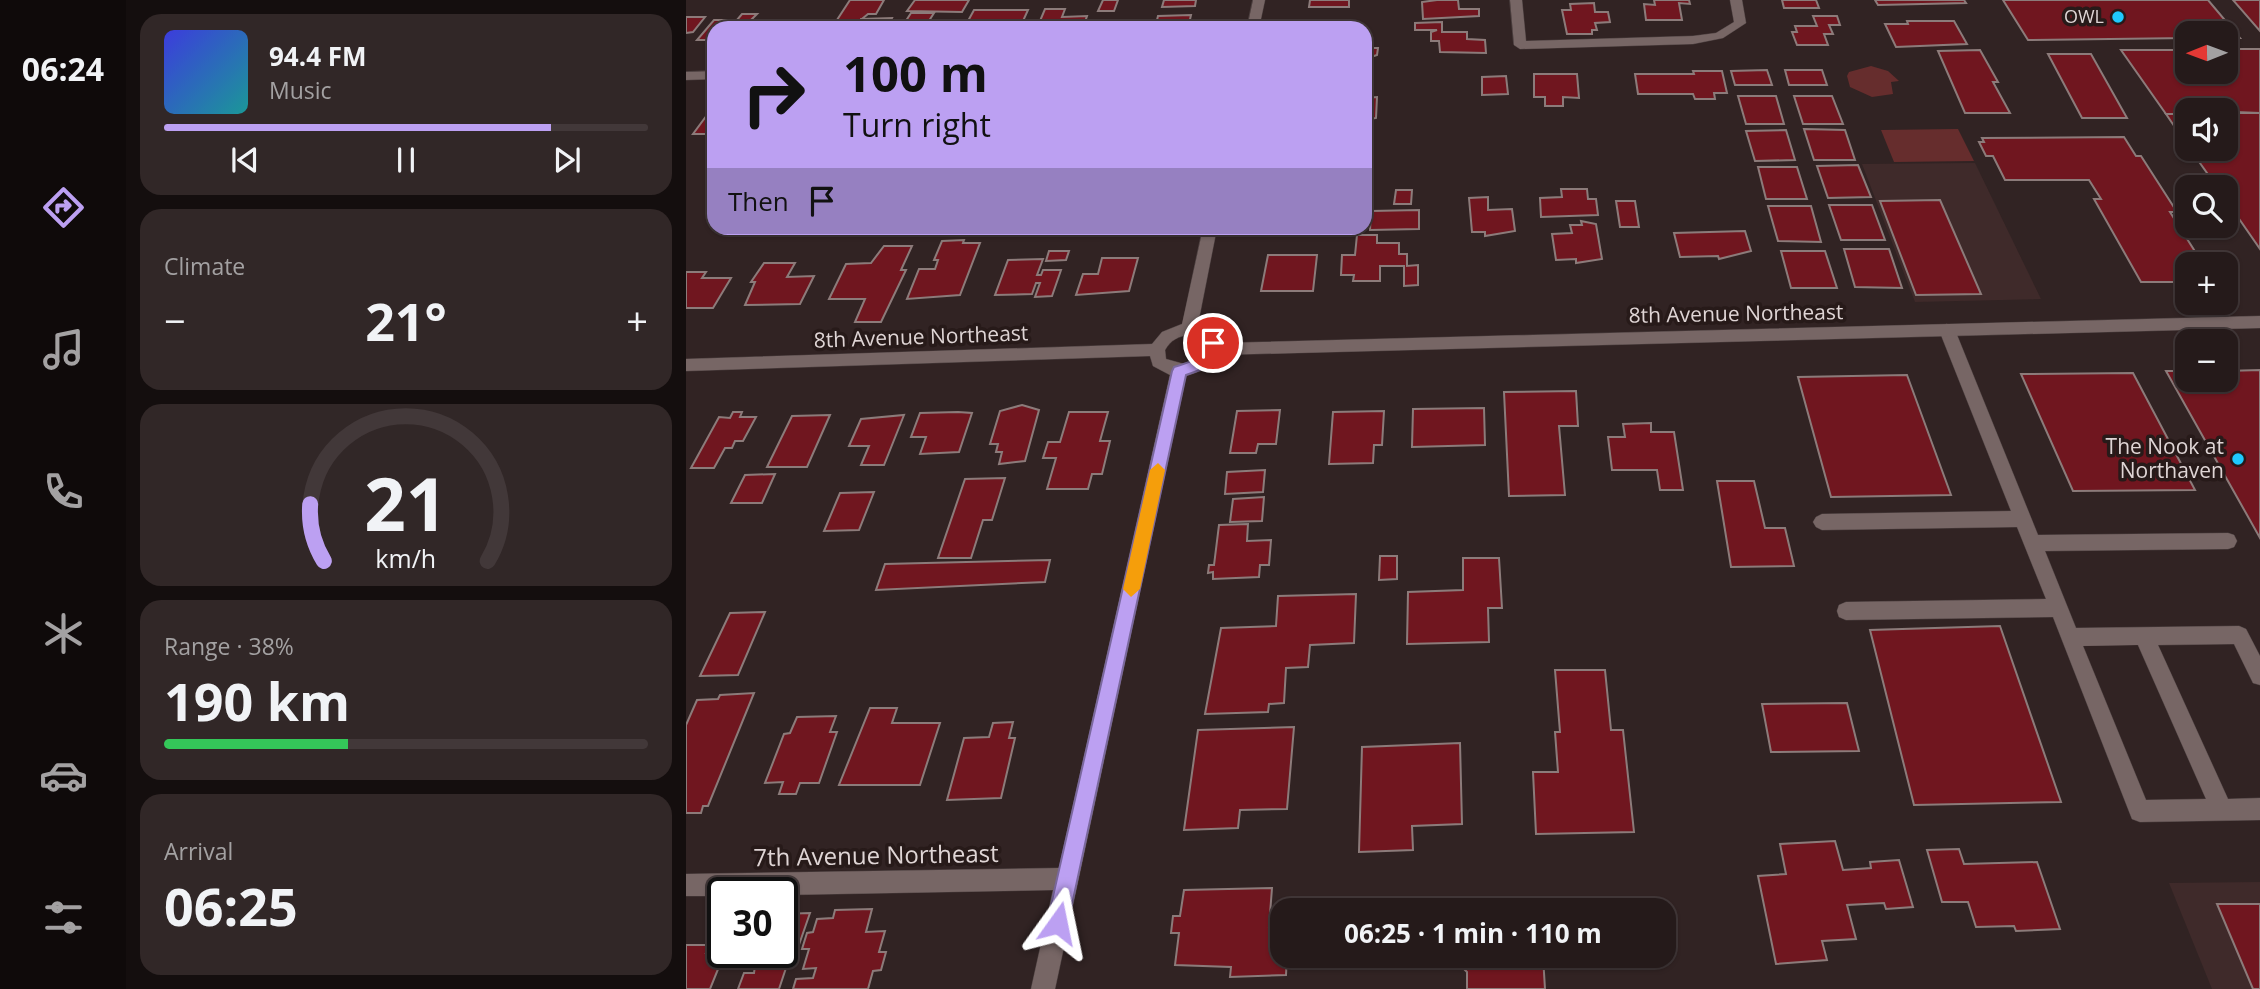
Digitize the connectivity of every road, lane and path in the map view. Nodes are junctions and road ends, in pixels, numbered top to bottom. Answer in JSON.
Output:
{"nodes":[{"id":1,"x":1259,"y":0,"type":"edge"},
{"id":2,"x":1517,"y":0,"type":"edge"},
{"id":3,"x":1736,"y":0,"type":"edge"},
{"id":4,"x":1254,"y":21,"type":"edge"},
{"id":5,"x":707,"y":75,"type":"edge"},
{"id":6,"x":686,"y":76,"type":"edge"},
{"id":7,"x":1209,"y":235,"type":"edge"},
{"id":8,"x":2260,"y":323,"type":"edge"},
{"id":9,"x":1189,"y":329,"type":"junction"},
{"id":10,"x":1947,"y":330,"type":"junction"},
{"id":11,"x":1213,"y":349,"type":"junction"},
{"id":12,"x":1157,"y":350,"type":"junction"},
{"id":13,"x":686,"y":365,"type":"edge"},
{"id":14,"x":1180,"y":371,"type":"junction"},
{"id":15,"x":2022,"y":519,"type":"junction"},
{"id":16,"x":1822,"y":522,"type":"dead end"},
{"id":17,"x":2228,"y":541,"type":"dead end"},
{"id":18,"x":2032,"y":544,"type":"junction"},
{"id":19,"x":2057,"y":608,"type":"junction"},
{"id":20,"x":1846,"y":611,"type":"dead end"},
{"id":21,"x":2144,"y":636,"type":"junction"},
{"id":22,"x":2070,"y":638,"type":"junction"},
{"id":23,"x":2260,"y":676,"type":"edge"},
{"id":24,"x":2260,"y":809,"type":"edge"},
{"id":25,"x":2222,"y":810,"type":"junction"},
{"id":26,"x":1067,"y":879,"type":"junction"},
{"id":27,"x":686,"y":886,"type":"edge"},
{"id":28,"x":1043,"y":989,"type":"edge"}],
"edges":[{"from":1,"to":4,"type":"street"},
{"from":2,"to":3,"type":"street"},
{"from":5,"to":6,"type":"street"},
{"from":7,"to":9,"type":"street"},
{"from":8,"to":10,"type":"street","name":"8th Avenue Northeast"},
{"from":9,"to":11,"type":"street"},
{"from":9,"to":12,"type":"street"},
{"from":10,"to":11,"type":"street","name":"8th Avenue Northeast"},
{"from":10,"to":15,"type":"street"},
{"from":11,"to":14,"type":"street"},
{"from":12,"to":13,"type":"street","name":"8th Avenue Northeast"},
{"from":12,"to":14,"type":"street"},
{"from":14,"to":26,"type":"street"},
{"from":15,"to":16,"type":"street"},
{"from":15,"to":18,"type":"street"},
{"from":17,"to":18,"type":"street"},
{"from":18,"to":19,"type":"street"},
{"from":19,"to":20,"type":"street"},
{"from":19,"to":22,"type":"street"},
{"from":21,"to":22,"type":"street"},
{"from":21,"to":23,"type":"street"},
{"from":21,"to":25,"type":"street"},
{"from":22,"to":25,"type":"street"},
{"from":24,"to":25,"type":"street"},
{"from":26,"to":27,"type":"street","name":"7th Avenue Northeast"},
{"from":26,"to":28,"type":"street"}]}
